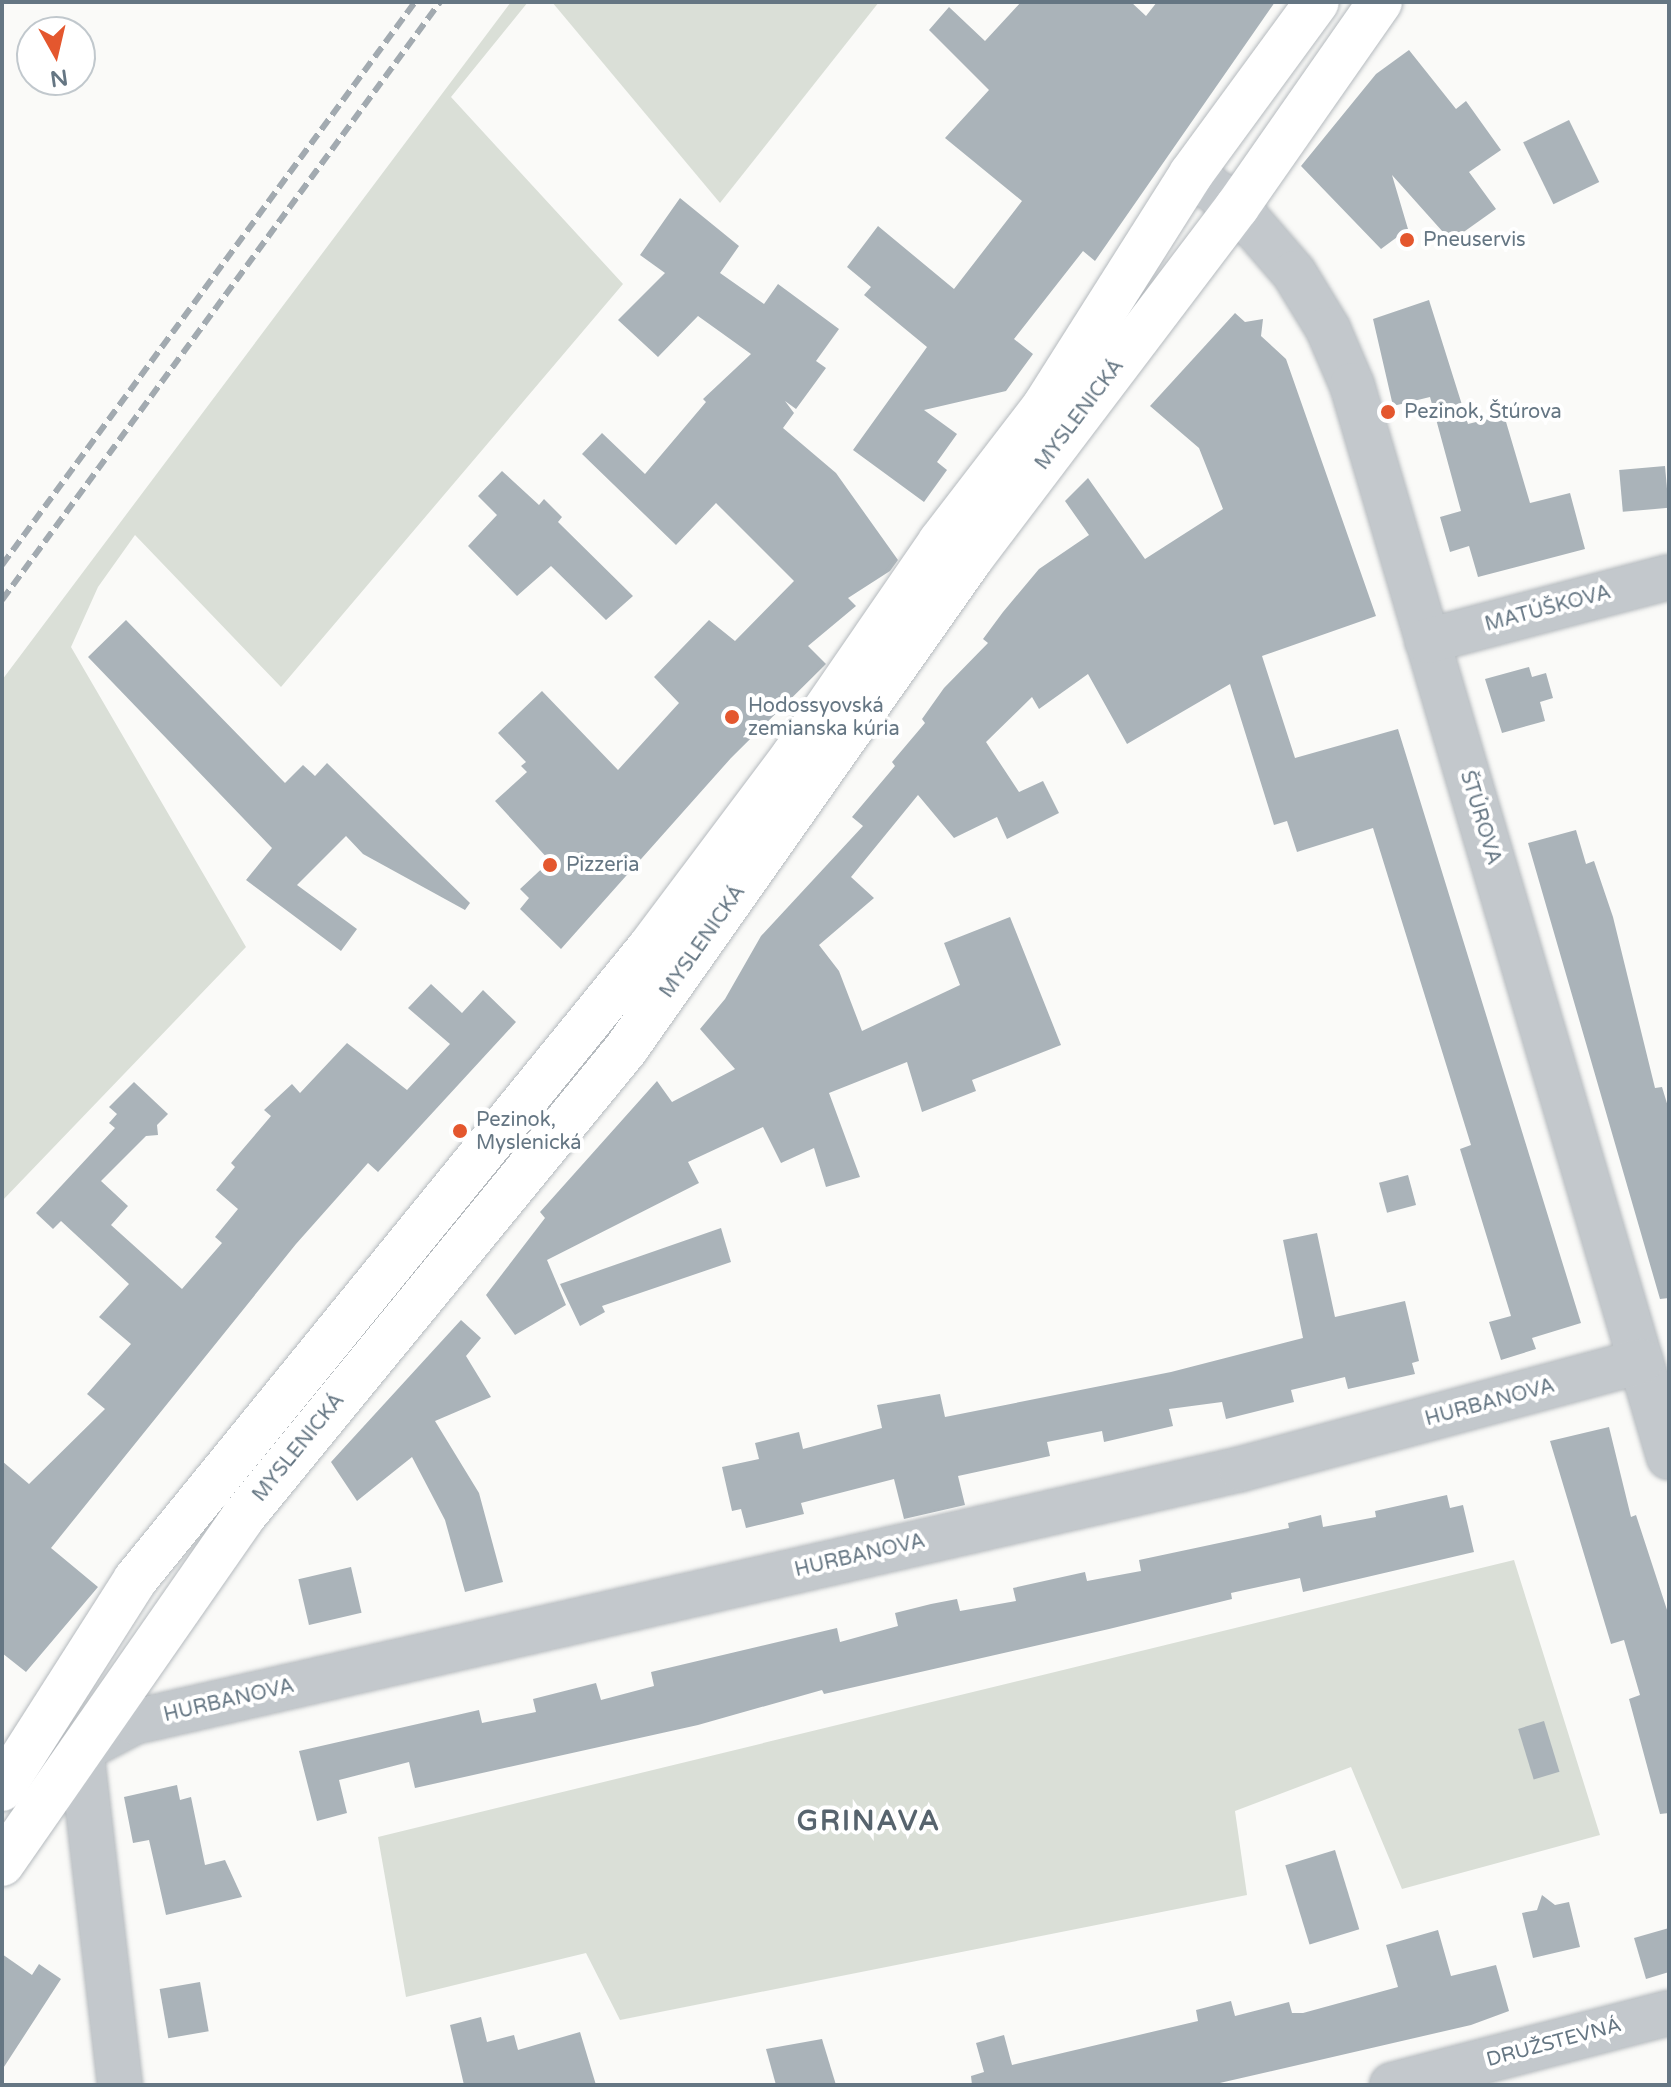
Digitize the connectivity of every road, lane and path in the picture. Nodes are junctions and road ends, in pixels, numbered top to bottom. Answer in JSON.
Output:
{"nodes":[{"id":1,"x":1317,"y":2,"type":"edge"},
{"id":2,"x":1380,"y":2,"type":"edge"},
{"id":3,"x":1191,"y":174,"type":"junction"},
{"id":4,"x":1237,"y":207,"type":"junction"},
{"id":5,"x":1669,"y":577,"type":"edge"},
{"id":6,"x":1427,"y":641,"type":"junction"},
{"id":7,"x":1641,"y":1361,"type":"junction"},
{"id":8,"x":1669,"y":1457,"type":"edge"},
{"id":9,"x":81,"y":1750,"type":"junction"},
{"id":10,"x":2,"y":1789,"type":"edge"},
{"id":11,"x":2,"y":1864,"type":"edge"},
{"id":12,"x":1669,"y":2013,"type":"edge"},
{"id":13,"x":120,"y":2085,"type":"edge"},
{"id":14,"x":1392,"y":2085,"type":"edge"}],
"edges":[{"from":1,"to":3,"type":"main road","name":"MYSLENICKÁ"},
{"from":2,"to":4,"type":"main road","name":"MYSLENICKÁ"},
{"from":3,"to":4,"type":"street","name":"ŠTÚROVA"},
{"from":3,"to":10,"type":"main road","name":"MYSLENICKÁ"},
{"from":4,"to":6,"type":"street","name":"ŠTÚROVA"},
{"from":4,"to":9,"type":"main road","name":"MYSLENICKÁ"},
{"from":5,"to":6,"type":"street","name":"MATÚŠKOVA"},
{"from":6,"to":7,"type":"street","name":"ŠTÚROVA"},
{"from":7,"to":8,"type":"street","name":"ŠTÚROVA"},
{"from":7,"to":9,"type":"street","name":"HURBANOVA"},
{"from":9,"to":11,"type":"main road","name":"MYSLENICKÁ"},
{"from":9,"to":13,"type":"street"},
{"from":12,"to":14,"type":"street","name":"DRUŽSTEVNÁ"}]}
